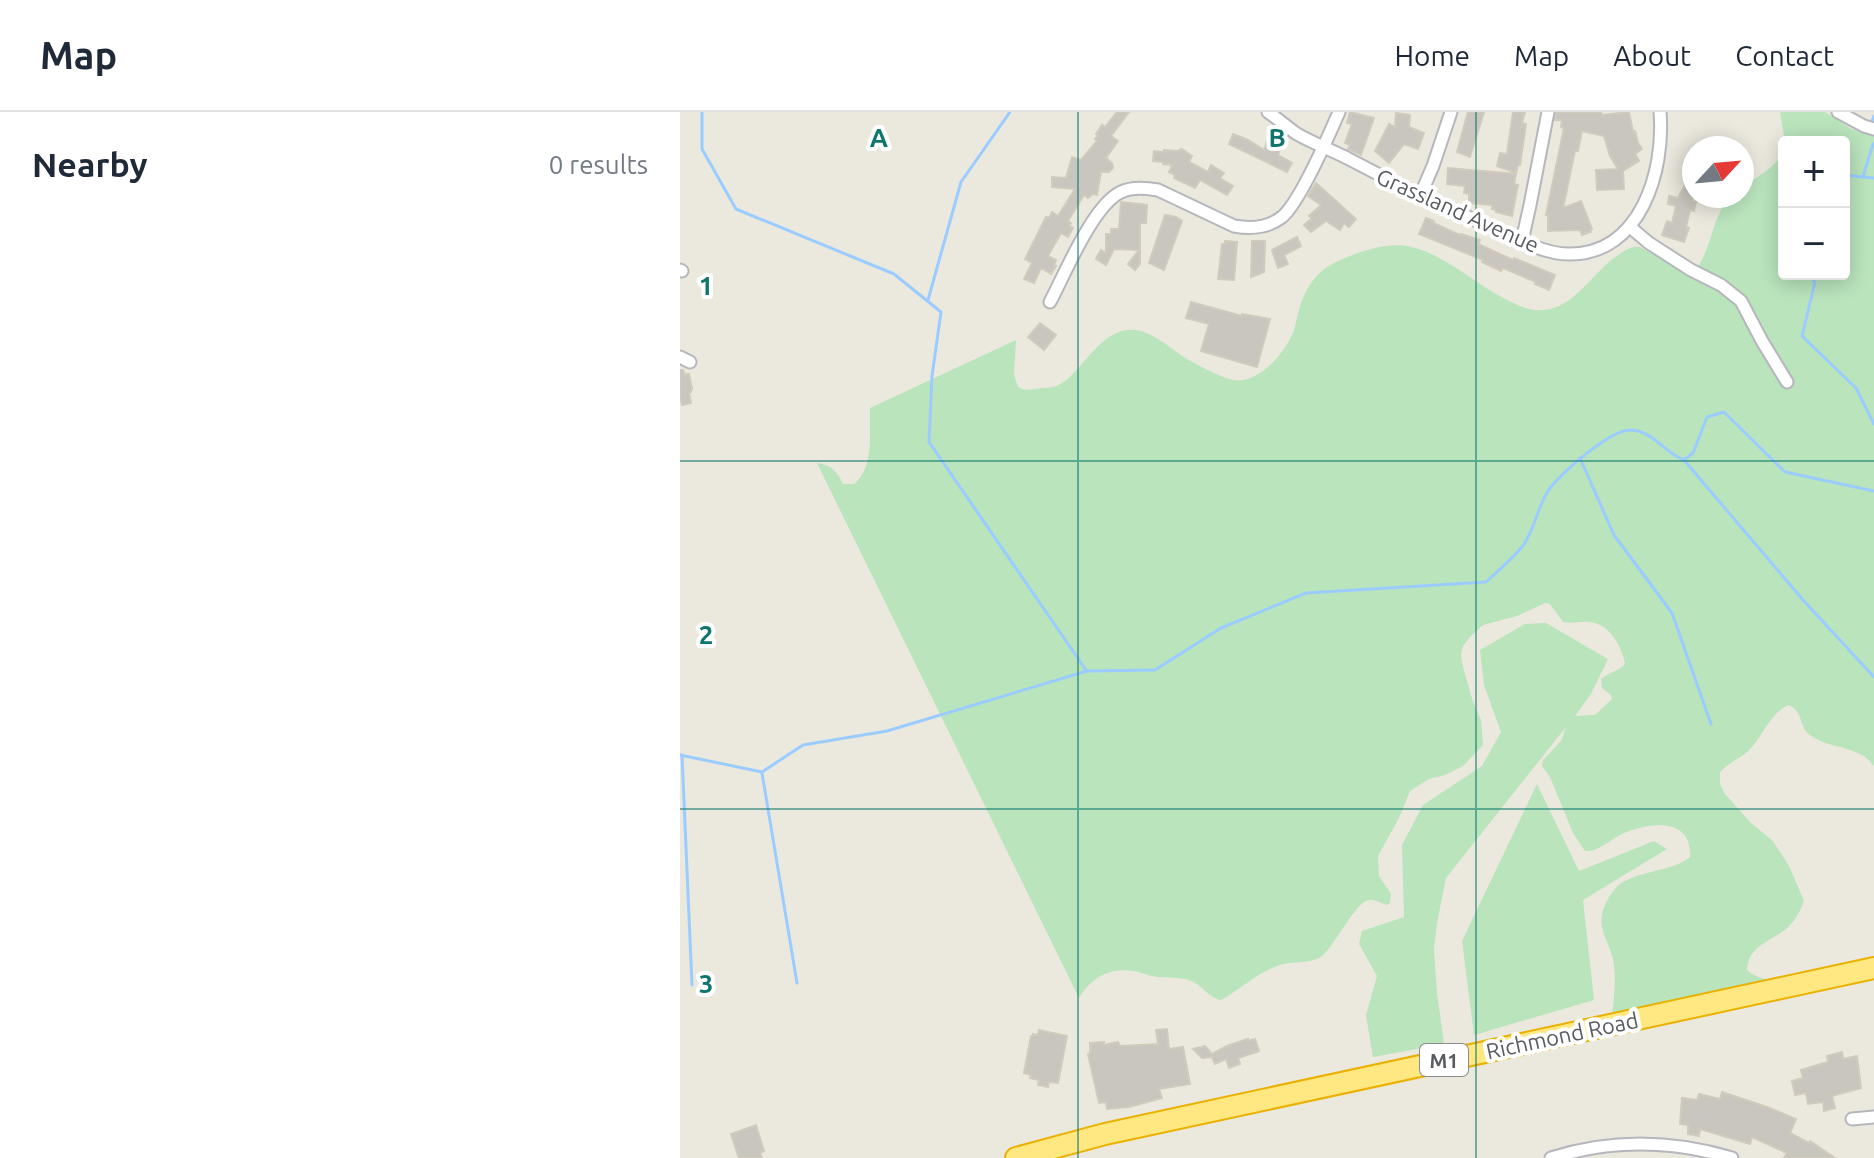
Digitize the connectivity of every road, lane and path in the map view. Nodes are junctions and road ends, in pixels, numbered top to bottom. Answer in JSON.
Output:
{"nodes":[{"id":1,"x":1268,"y":112,"type":"edge"},
{"id":2,"x":1339,"y":112,"type":"edge"},
{"id":3,"x":1451,"y":112,"type":"edge"},
{"id":4,"x":1548,"y":112,"type":"edge"},
{"id":5,"x":1660,"y":112,"type":"edge"},
{"id":6,"x":1838,"y":112,"type":"edge"},
{"id":7,"x":1874,"y":129,"type":"edge"},
{"id":8,"x":1323,"y":146,"type":"junction"},
{"id":9,"x":1420,"y":196,"type":"junction"},
{"id":10,"x":1630,"y":227,"type":"junction"},
{"id":11,"x":1520,"y":240,"type":"junction"},
{"id":12,"x":1050,"y":302,"type":"dead end"},
{"id":13,"x":1787,"y":382,"type":"dead end"},
{"id":14,"x":1874,"y":968,"type":"edge"},
{"id":15,"x":1874,"y":1117,"type":"edge"},
{"id":16,"x":1852,"y":1119,"type":"dead end"},
{"id":17,"x":1016,"y":1158,"type":"edge"},
{"id":18,"x":1551,"y":1158,"type":"edge"},
{"id":19,"x":1732,"y":1158,"type":"edge"}],
"edges":[{"from":1,"to":8,"type":"street","name":"Grassland Avenue"},
{"from":2,"to":8,"type":"street"},
{"from":3,"to":9,"type":"street"},
{"from":4,"to":11,"type":"street"},
{"from":5,"to":10,"type":"street","name":"Grassland Avenue"},
{"from":6,"to":7,"type":"street"},
{"from":8,"to":9,"type":"street","name":"Grassland Avenue"},
{"from":8,"to":12,"type":"street"},
{"from":9,"to":11,"type":"street","name":"Grassland Avenue"},
{"from":10,"to":11,"type":"street","name":"Grassland Avenue"},
{"from":10,"to":13,"type":"street"},
{"from":14,"to":17,"type":"highway","name":"Richmond Road","number":"M1"},
{"from":15,"to":16,"type":"street"},
{"from":18,"to":19,"type":"street"}]}
